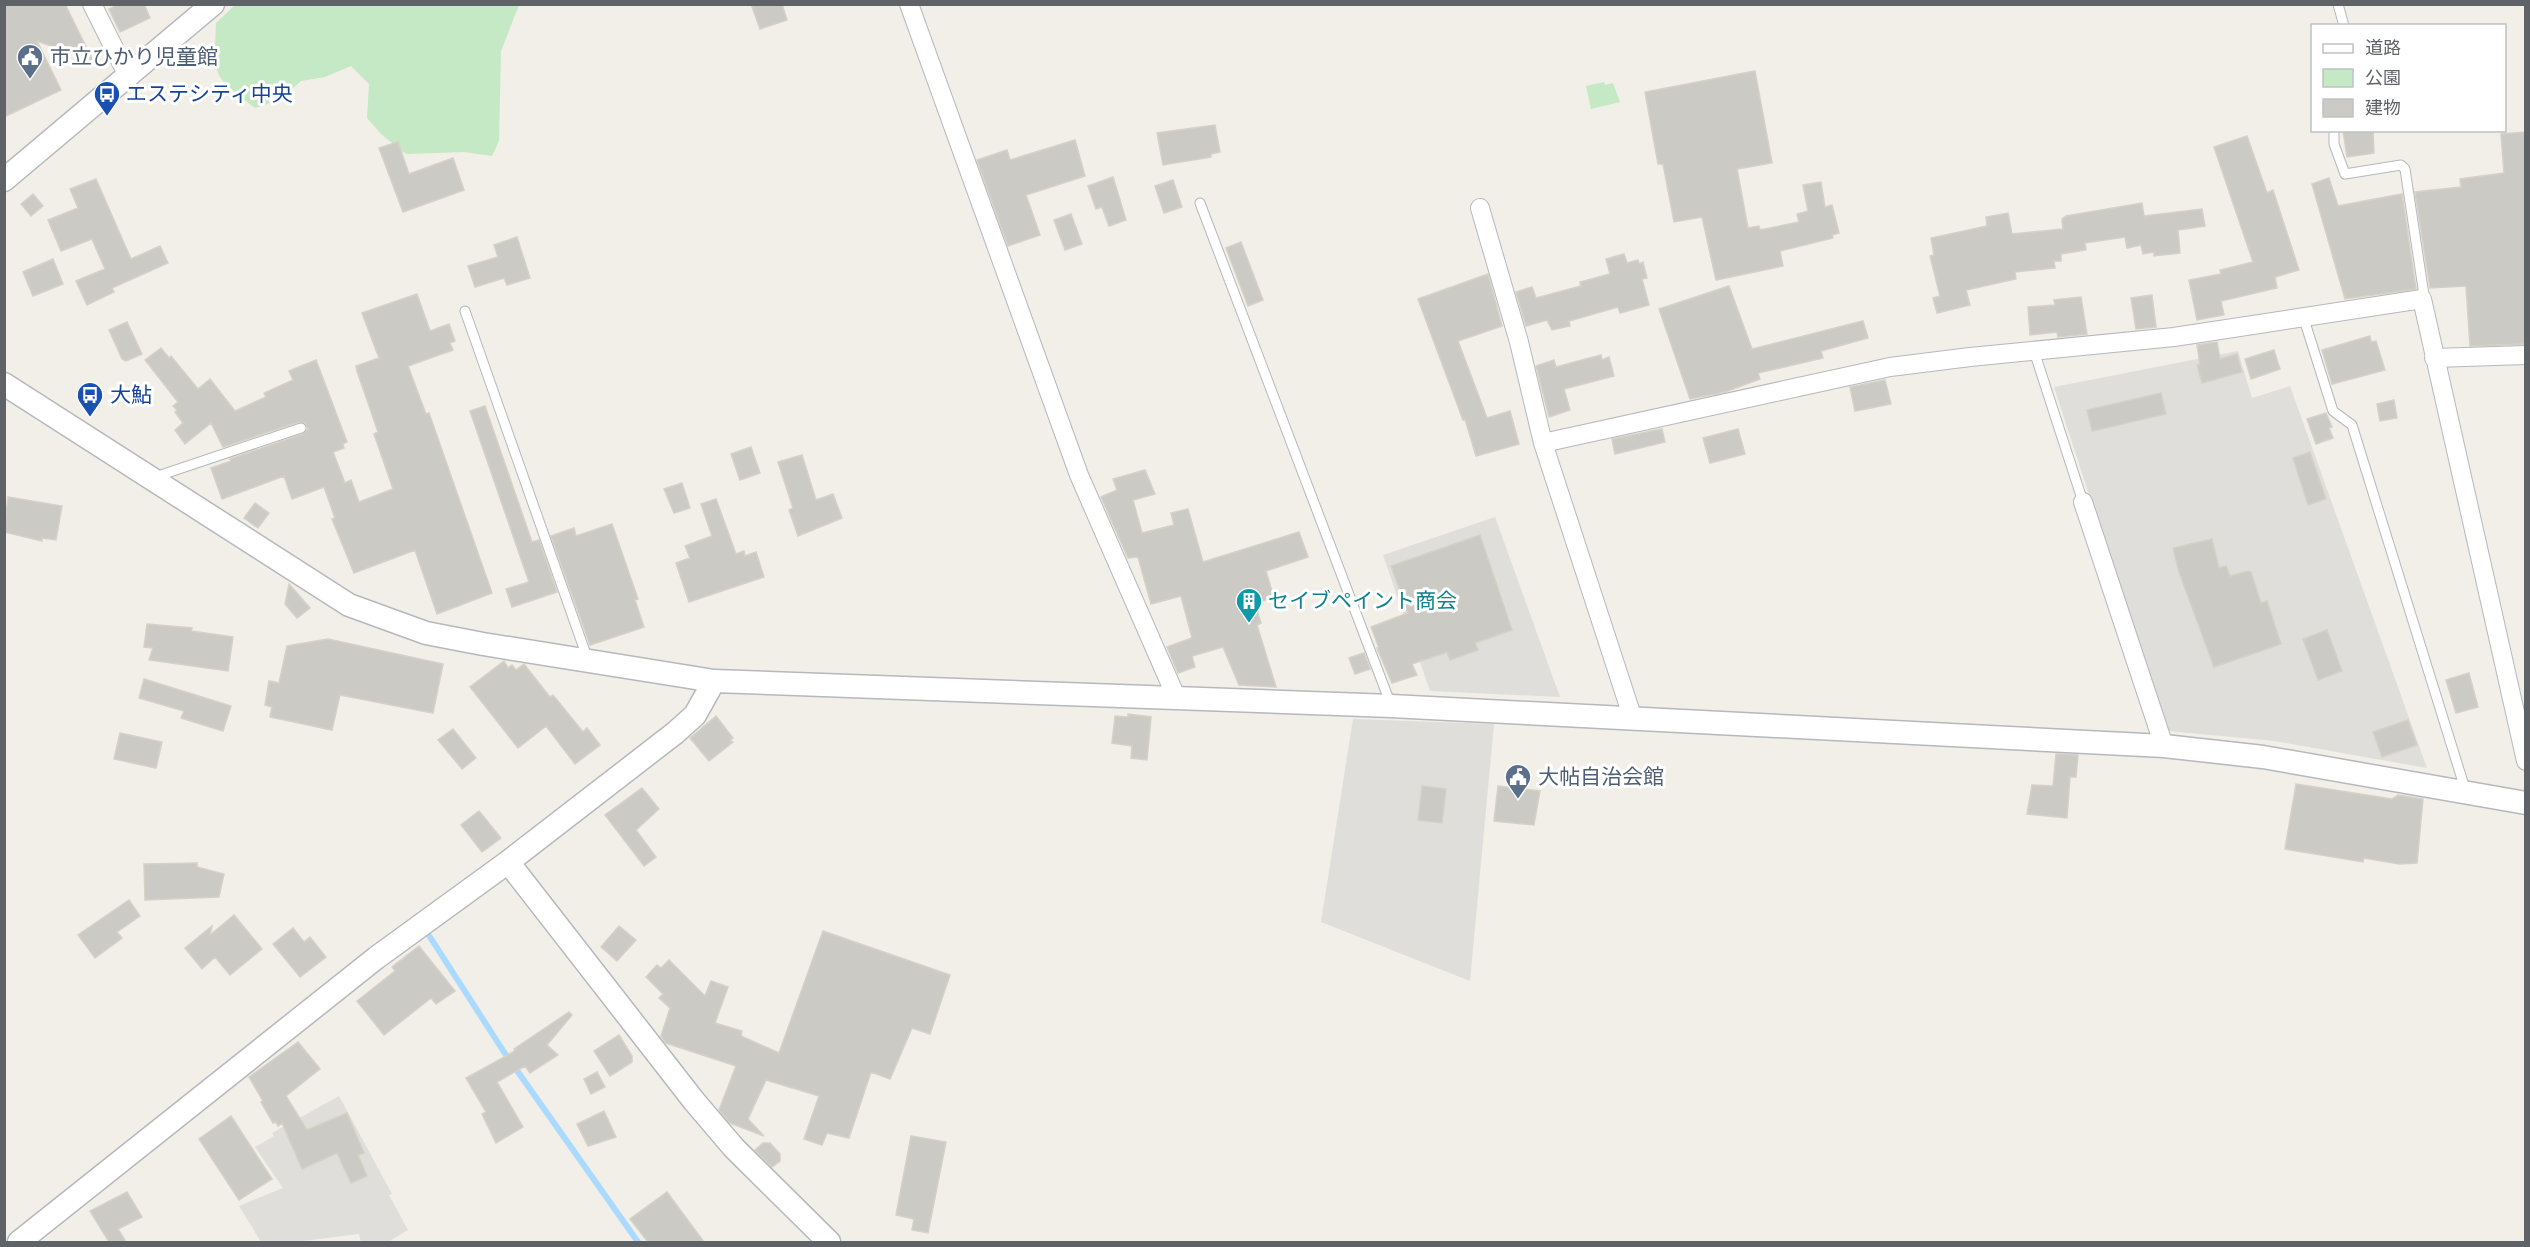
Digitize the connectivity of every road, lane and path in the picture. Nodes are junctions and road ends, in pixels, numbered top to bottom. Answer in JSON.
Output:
{"nodes":[{"id":1,"x":92,"y":4,"type":"edge"},
{"id":2,"x":213,"y":4,"type":"edge"},
{"id":3,"x":909,"y":4,"type":"edge"},
{"id":4,"x":2338,"y":4,"type":"edge"},
{"id":5,"x":2343,"y":24,"type":"edge"},
{"id":6,"x":129,"y":78,"type":"junction"},
{"id":7,"x":2334,"y":132,"type":"edge"},
{"id":8,"x":4,"y":180,"type":"edge"},
{"id":9,"x":1200,"y":203,"type":"dead end"},
{"id":10,"x":1480,"y":208,"type":"dead end"},
{"id":11,"x":2422,"y":299,"type":"junction"},
{"id":12,"x":465,"y":311,"type":"dead end"},
{"id":13,"x":2303,"y":316,"type":"junction"},
{"id":14,"x":2034,"y":351,"type":"junction"},
{"id":15,"x":2526,"y":356,"type":"edge"},
{"id":16,"x":2434,"y":358,"type":"junction"},
{"id":17,"x":4,"y":384,"type":"edge"},
{"id":18,"x":301,"y":428,"type":"dead end"},
{"id":19,"x":1543,"y":443,"type":"junction"},
{"id":20,"x":153,"y":478,"type":"junction"},
{"id":21,"x":2083,"y":502,"type":"joint"},
{"id":22,"x":588,"y":662,"type":"junction"},
{"id":23,"x":714,"y":681,"type":"junction"},
{"id":24,"x":1177,"y":699,"type":"junction"},
{"id":25,"x":1391,"y":706,"type":"junction"},
{"id":26,"x":1633,"y":719,"type":"junction"},
{"id":27,"x":2164,"y":746,"type":"junction"},
{"id":28,"x":2526,"y":760,"type":"edge"},
{"id":29,"x":2466,"y":793,"type":"junction"},
{"id":30,"x":2526,"y":802,"type":"edge"},
{"id":31,"x":508,"y":862,"type":"junction"},
{"id":32,"x":19,"y":1242,"type":"edge"},
{"id":33,"x":829,"y":1242,"type":"edge"}],
"edges":[{"from":1,"to":6,"type":"street"},
{"from":2,"to":6,"type":"street"},
{"from":3,"to":24,"type":"street"},
{"from":4,"to":5,"type":"lane"},
{"from":6,"to":8,"type":"street"},
{"from":7,"to":11,"type":"lane"},
{"from":9,"to":25,"type":"lane"},
{"from":10,"to":19,"type":"street"},
{"from":11,"to":13,"type":"street"},
{"from":11,"to":16,"type":"street"},
{"from":12,"to":22,"type":"lane"},
{"from":13,"to":14,"type":"street"},
{"from":13,"to":29,"type":"lane"},
{"from":14,"to":19,"type":"street"},
{"from":14,"to":21,"type":"lane"},
{"from":15,"to":16,"type":"street"},
{"from":16,"to":28,"type":"street"},
{"from":17,"to":20,"type":"street"},
{"from":18,"to":20,"type":"lane"},
{"from":19,"to":26,"type":"street"},
{"from":20,"to":22,"type":"street"},
{"from":21,"to":27,"type":"street"},
{"from":22,"to":23,"type":"street"},
{"from":23,"to":24,"type":"street"},
{"from":23,"to":31,"type":"street"},
{"from":24,"to":25,"type":"street"},
{"from":25,"to":26,"type":"street"},
{"from":26,"to":27,"type":"street"},
{"from":27,"to":29,"type":"street"},
{"from":29,"to":30,"type":"street"},
{"from":31,"to":32,"type":"street"},
{"from":31,"to":33,"type":"street"}]}
